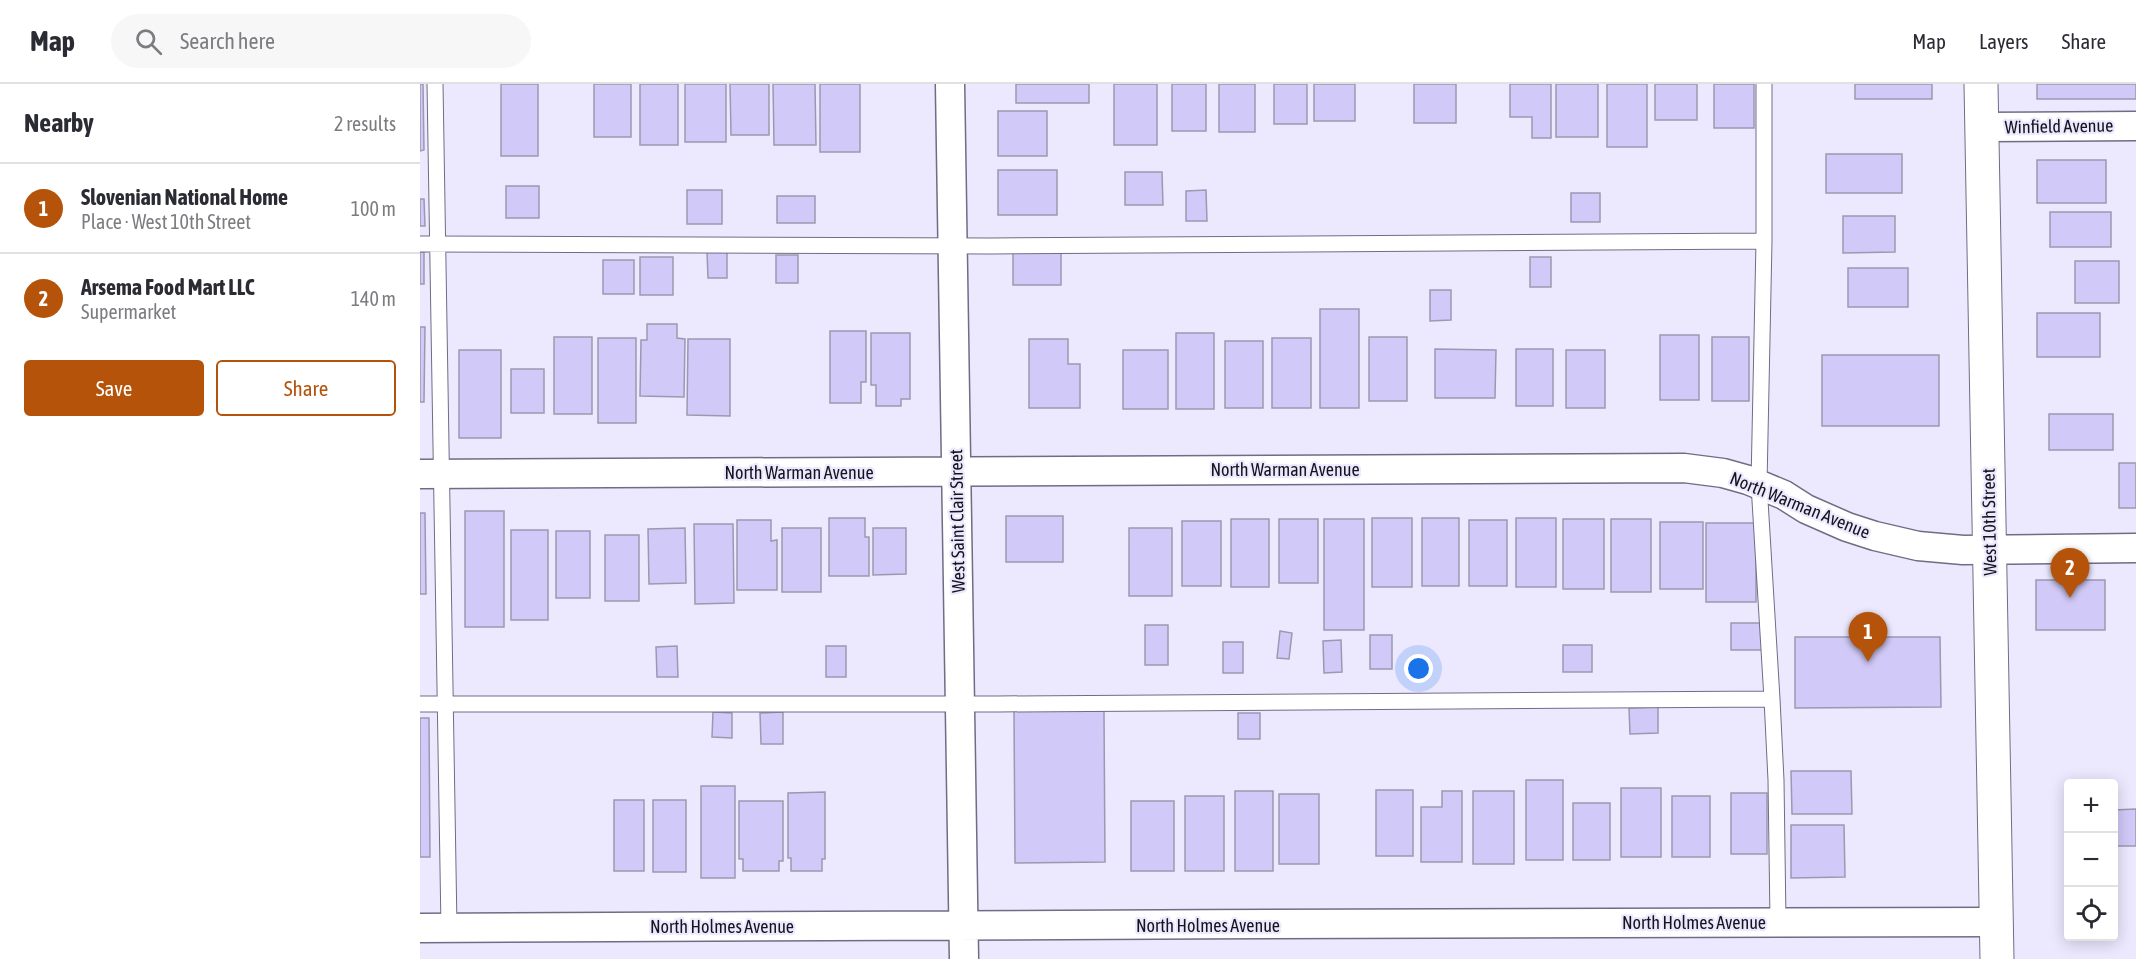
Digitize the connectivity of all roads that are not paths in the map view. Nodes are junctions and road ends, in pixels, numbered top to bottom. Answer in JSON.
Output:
{"nodes":[{"id":1,"x":435,"y":84,"type":"edge"},
{"id":2,"x":950,"y":84,"type":"edge"},
{"id":3,"x":1764,"y":84,"type":"edge"},
{"id":4,"x":1981,"y":84,"type":"edge"},
{"id":5,"x":2136,"y":126,"type":"edge"},
{"id":6,"x":1981,"y":127,"type":"junction"},
{"id":7,"x":1764,"y":241,"type":"junction"},
{"id":8,"x":420,"y":244,"type":"edge"},
{"id":9,"x":438,"y":244,"type":"junction"},
{"id":10,"x":953,"y":246,"type":"junction"},
{"id":11,"x":956,"y":471,"type":"junction"},
{"id":12,"x":431,"y":474,"type":"edge"},
{"id":13,"x":1759,"y":484,"type":"junction"},
{"id":14,"x":2136,"y":548,"type":"edge"},
{"id":15,"x":1989,"y":549,"type":"junction"},
{"id":16,"x":1772,"y":699,"type":"junction"},
{"id":17,"x":420,"y":704,"type":"edge"},
{"id":18,"x":445,"y":704,"type":"junction"},
{"id":19,"x":960,"y":704,"type":"junction"},
{"id":20,"x":1778,"y":921,"type":"junction"},
{"id":21,"x":1996,"y":922,"type":"junction"},
{"id":22,"x":963,"y":926,"type":"junction"},
{"id":23,"x":449,"y":927,"type":"junction"},
{"id":24,"x":420,"y":928,"type":"edge"},
{"id":25,"x":964,"y":959,"type":"edge"},
{"id":26,"x":1997,"y":959,"type":"edge"}],
"edges":[{"from":1,"to":9,"type":"lane"},
{"from":2,"to":10,"type":"street","name":"West Saint Clair Street"},
{"from":3,"to":7,"type":"lane"},
{"from":4,"to":6,"type":"main road","name":"West 10th Street"},
{"from":5,"to":6,"type":"street","name":"Winfield Avenue"},
{"from":6,"to":15,"type":"main road","name":"West 10th Street"},
{"from":7,"to":10,"type":"lane"},
{"from":7,"to":13,"type":"lane"},
{"from":8,"to":9,"type":"lane"},
{"from":9,"to":10,"type":"lane"},
{"from":9,"to":12,"type":"lane"},
{"from":10,"to":11,"type":"street","name":"West Saint Clair Street"},
{"from":11,"to":12,"type":"street","name":"North Warman Avenue"},
{"from":11,"to":13,"type":"street","name":"North Warman Avenue"},
{"from":11,"to":19,"type":"street","name":"West Saint Clair Street"},
{"from":12,"to":18,"type":"lane"},
{"from":13,"to":15,"type":"street","name":"North Warman Avenue"},
{"from":13,"to":16,"type":"lane"},
{"from":14,"to":15,"type":"street","name":"North Warman Avenue"},
{"from":15,"to":21,"type":"main road","name":"West 10th Street"},
{"from":16,"to":19,"type":"lane"},
{"from":16,"to":20,"type":"lane"},
{"from":17,"to":18,"type":"lane"},
{"from":18,"to":19,"type":"lane"},
{"from":18,"to":23,"type":"lane"},
{"from":19,"to":22,"type":"street","name":"West Saint Clair Street"},
{"from":20,"to":21,"type":"street","name":"North Holmes Avenue"},
{"from":20,"to":22,"type":"street","name":"North Holmes Avenue"},
{"from":21,"to":26,"type":"main road","name":"West 10th Street"},
{"from":22,"to":23,"type":"street","name":"North Holmes Avenue"},
{"from":22,"to":25,"type":"street","name":"West Saint Clair Street"},
{"from":23,"to":24,"type":"street","name":"North Holmes Avenue"}]}
